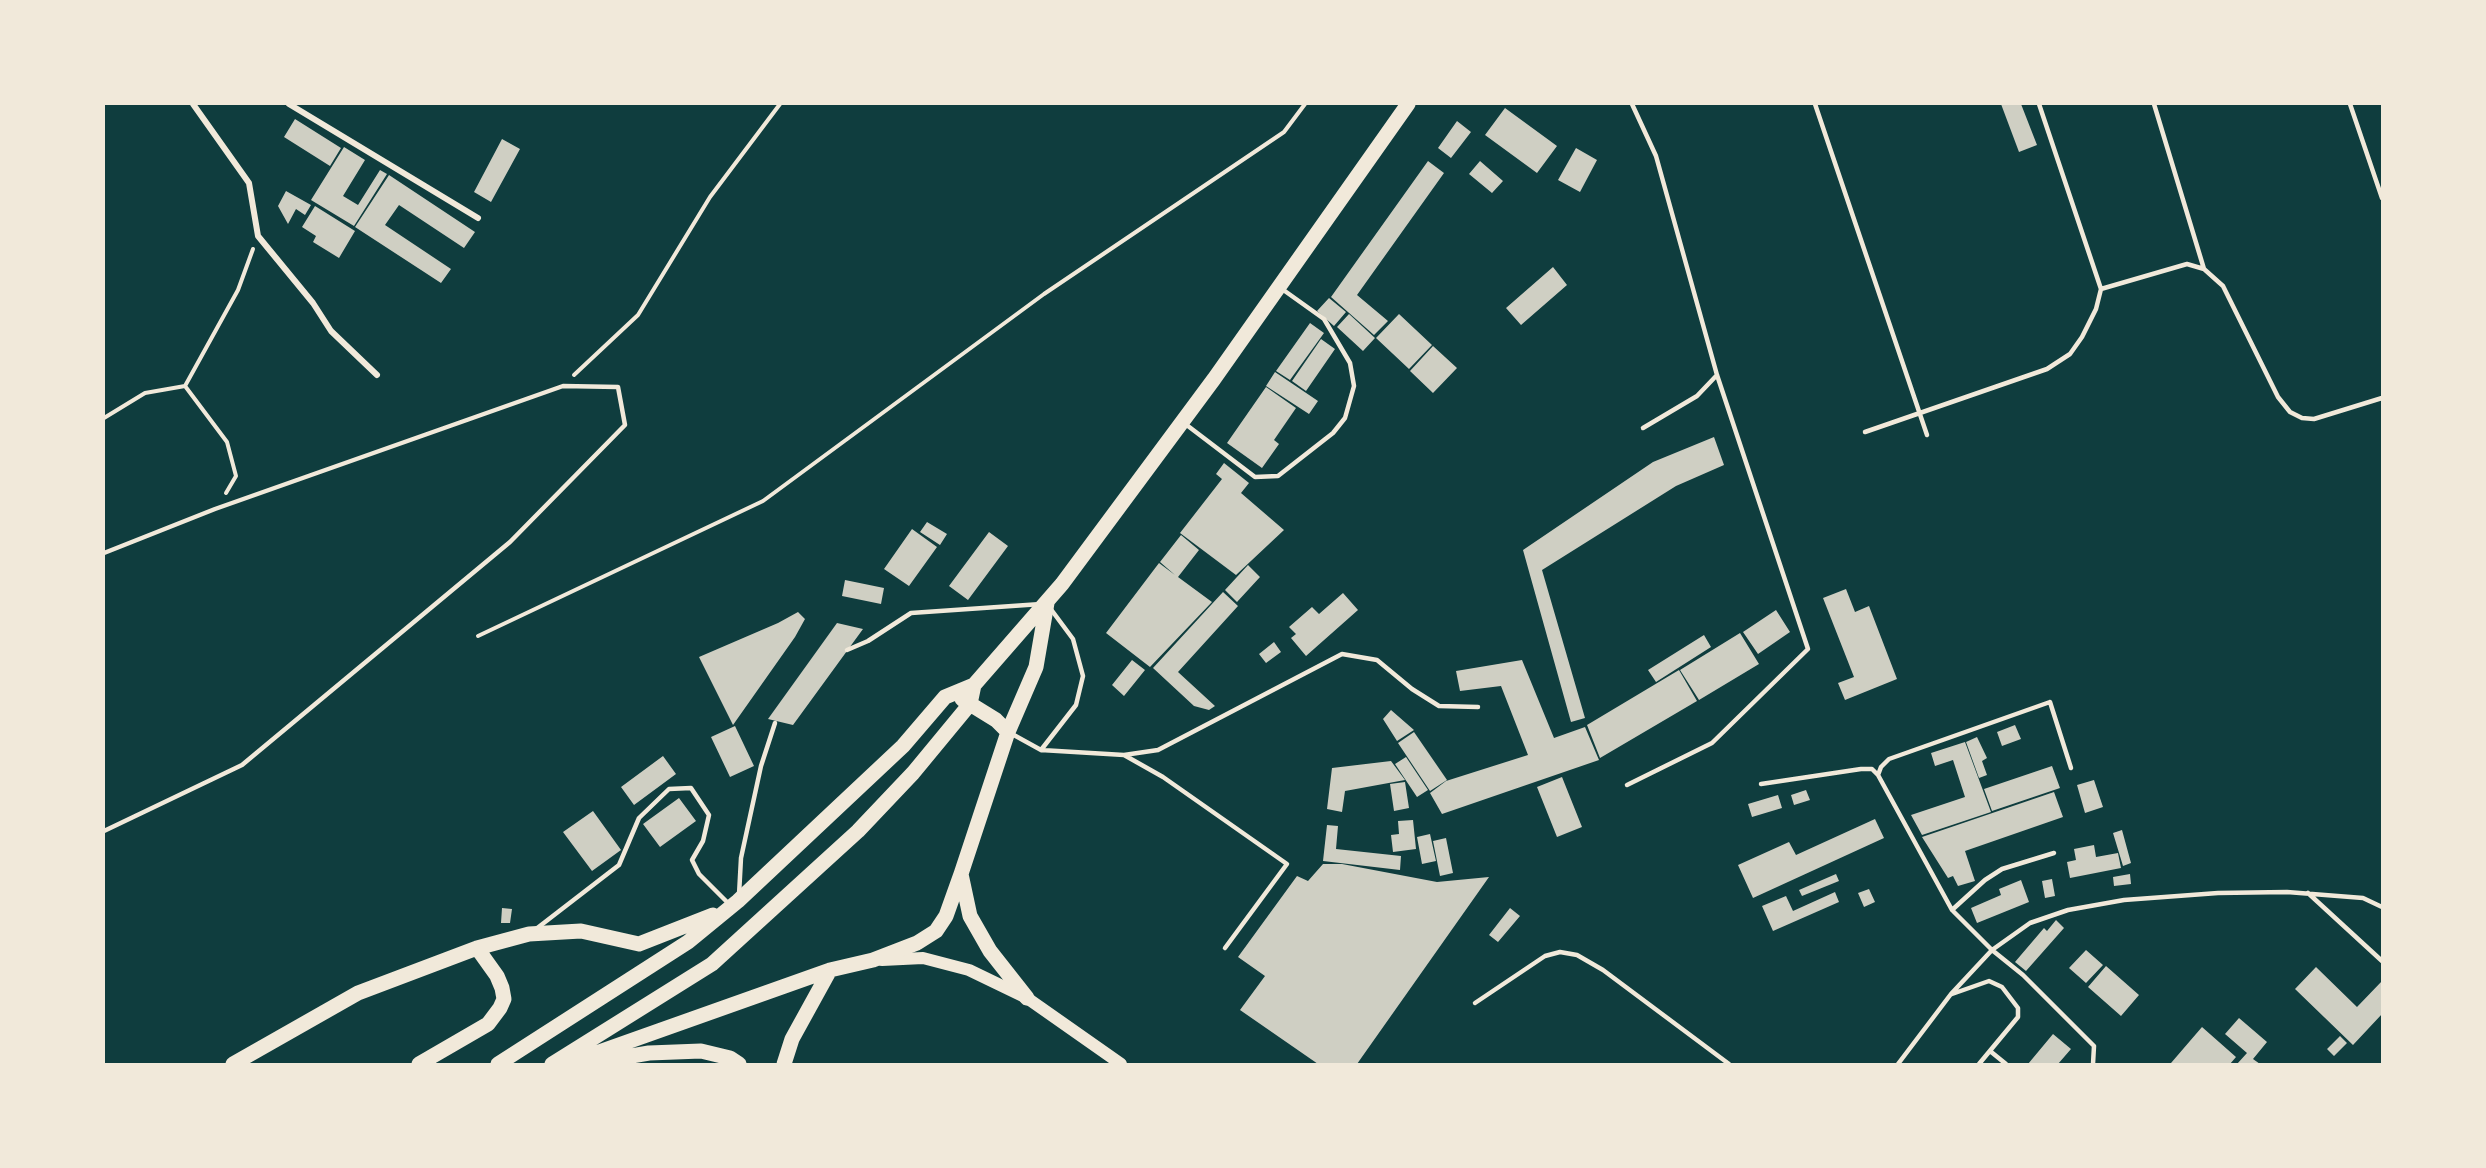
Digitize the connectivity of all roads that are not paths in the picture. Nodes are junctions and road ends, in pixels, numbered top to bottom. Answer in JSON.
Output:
{"nodes":[{"id":1,"x":193,"y":104,"type":"edge"},
{"id":2,"x":289,"y":104,"type":"edge"},
{"id":3,"x":1408,"y":104,"type":"edge"},
{"id":4,"x":1632,"y":104,"type":"edge"},
{"id":5,"x":1815,"y":104,"type":"edge"},
{"id":6,"x":2039,"y":104,"type":"edge"},
{"id":7,"x":2154,"y":104,"type":"edge"},
{"id":8,"x":2350,"y":104,"type":"edge"},
{"id":9,"x":2382,"y":198,"type":"edge"},
{"id":10,"x":478,"y":218,"type":"dead end"},
{"id":11,"x":2204,"y":269,"type":"junction"},
{"id":12,"x":1278,"y":286,"type":"junction"},
{"id":13,"x":2101,"y":289,"type":"junction"},
{"id":14,"x":377,"y":375,"type":"dead end"},
{"id":15,"x":1718,"y":375,"type":"junction"},
{"id":16,"x":2382,"y":398,"type":"edge"},
{"id":17,"x":1919,"y":413,"type":"junction"},
{"id":18,"x":1182,"y":421,"type":"junction"},
{"id":19,"x":1643,"y":428,"type":"dead end"},
{"id":20,"x":1865,"y":432,"type":"dead end"},
{"id":21,"x":1927,"y":435,"type":"dead end"},
{"id":22,"x":104,"y":553,"type":"edge"},
{"id":23,"x":1047,"y":603,"type":"junction"},
{"id":24,"x":847,"y":650,"type":"dead end"},
{"id":25,"x":978,"y":681,"type":"junction"},
{"id":26,"x":954,"y":694,"type":"junction"},
{"id":27,"x":970,"y":704,"type":"junction"},
{"id":28,"x":1478,"y":707,"type":"dead end"},
{"id":29,"x":775,"y":723,"type":"dead end"},
{"id":30,"x":1008,"y":732,"type":"junction"},
{"id":31,"x":1041,"y":750,"type":"junction"},
{"id":32,"x":1124,"y":755,"type":"junction"},
{"id":33,"x":2071,"y":768,"type":"dead end"},
{"id":34,"x":1878,"y":775,"type":"junction"},
{"id":35,"x":1761,"y":784,"type":"dead end"},
{"id":36,"x":1627,"y":785,"type":"dead end"},
{"id":37,"x":104,"y":831,"type":"edge"},
{"id":38,"x":2054,"y":853,"type":"dead end"},
{"id":39,"x":961,"y":874,"type":"junction"},
{"id":40,"x":2308,"y":893,"type":"junction"},
{"id":41,"x":733,"y":905,"type":"junction"},
{"id":42,"x":2382,"y":907,"type":"edge"},
{"id":43,"x":1952,"y":910,"type":"junction"},
{"id":44,"x":529,"y":934,"type":"junction"},
{"id":45,"x":477,"y":948,"type":"junction"},
{"id":46,"x":1225,"y":948,"type":"dead end"},
{"id":47,"x":1992,"y":950,"type":"junction"},
{"id":48,"x":873,"y":960,"type":"junction"},
{"id":49,"x":2382,"y":961,"type":"edge"},
{"id":50,"x":830,"y":970,"type":"junction"},
{"id":51,"x":1952,"y":994,"type":"junction"},
{"id":52,"x":1027,"y":998,"type":"junction"},
{"id":53,"x":1475,"y":1003,"type":"dead end"},
{"id":54,"x":1990,"y":1051,"type":"junction"},
{"id":55,"x":233,"y":1065,"type":"edge"},
{"id":56,"x":419,"y":1065,"type":"edge"},
{"id":57,"x":498,"y":1065,"type":"edge"},
{"id":58,"x":552,"y":1065,"type":"edge"},
{"id":59,"x":562,"y":1065,"type":"edge"},
{"id":60,"x":584,"y":1065,"type":"edge"},
{"id":61,"x":740,"y":1065,"type":"edge"},
{"id":62,"x":784,"y":1065,"type":"edge"},
{"id":63,"x":1121,"y":1065,"type":"edge"},
{"id":64,"x":1729,"y":1065,"type":"edge"},
{"id":65,"x":1898,"y":1065,"type":"edge"},
{"id":66,"x":1979,"y":1065,"type":"edge"},
{"id":67,"x":2006,"y":1065,"type":"edge"},
{"id":68,"x":2093,"y":1065,"type":"edge"}],
"edges":[{"from":1,"to":14,"type":"street"},
{"from":2,"to":10,"type":"street"},
{"from":3,"to":12,"type":"main road"},
{"from":4,"to":15,"type":"lane"},
{"from":5,"to":17,"type":"lane"},
{"from":6,"to":13,"type":"lane"},
{"from":7,"to":11,"type":"lane"},
{"from":8,"to":9,"type":"lane"},
{"from":11,"to":13,"type":"lane"},
{"from":11,"to":16,"type":"lane"},
{"from":12,"to":18,"type":"main road"},
{"from":12,"to":18,"type":"lane"},
{"from":13,"to":17,"type":"lane"},
{"from":15,"to":19,"type":"lane"},
{"from":15,"to":36,"type":"lane"},
{"from":17,"to":20,"type":"lane"},
{"from":17,"to":21,"type":"lane"},
{"from":18,"to":23,"type":"main road"},
{"from":22,"to":37,"type":"lane"},
{"from":23,"to":24,"type":"lane"},
{"from":23,"to":25,"type":"main road"},
{"from":23,"to":30,"type":"main road"},
{"from":23,"to":31,"type":"lane"},
{"from":25,"to":26,"type":"main road"},
{"from":25,"to":27,"type":"main road"},
{"from":26,"to":27,"type":"main road"},
{"from":26,"to":41,"type":"main road"},
{"from":27,"to":30,"type":"main road"},
{"from":27,"to":58,"type":"main road"},
{"from":28,"to":32,"type":"lane"},
{"from":29,"to":41,"type":"lane"},
{"from":30,"to":31,"type":"lane"},
{"from":30,"to":39,"type":"main road"},
{"from":31,"to":32,"type":"lane"},
{"from":32,"to":46,"type":"lane"},
{"from":33,"to":34,"type":"lane"},
{"from":34,"to":35,"type":"lane"},
{"from":34,"to":43,"type":"lane"},
{"from":38,"to":43,"type":"lane"},
{"from":39,"to":48,"type":"main road"},
{"from":39,"to":52,"type":"main road"},
{"from":40,"to":42,"type":"lane"},
{"from":40,"to":47,"type":"lane"},
{"from":40,"to":49,"type":"lane"},
{"from":41,"to":44,"type":"main road"},
{"from":41,"to":44,"type":"lane"},
{"from":41,"to":57,"type":"main road"},
{"from":43,"to":47,"type":"lane"},
{"from":44,"to":45,"type":"main road"},
{"from":45,"to":55,"type":"main road"},
{"from":45,"to":56,"type":"main road"},
{"from":47,"to":51,"type":"lane"},
{"from":47,"to":68,"type":"lane"},
{"from":48,"to":50,"type":"main road"},
{"from":48,"to":52,"type":"main road"},
{"from":50,"to":59,"type":"main road"},
{"from":50,"to":62,"type":"main road"},
{"from":51,"to":54,"type":"lane"},
{"from":51,"to":65,"type":"lane"},
{"from":52,"to":63,"type":"main road"},
{"from":53,"to":64,"type":"lane"},
{"from":54,"to":66,"type":"lane"},
{"from":54,"to":67,"type":"lane"},
{"from":60,"to":61,"type":"main road"}]}
